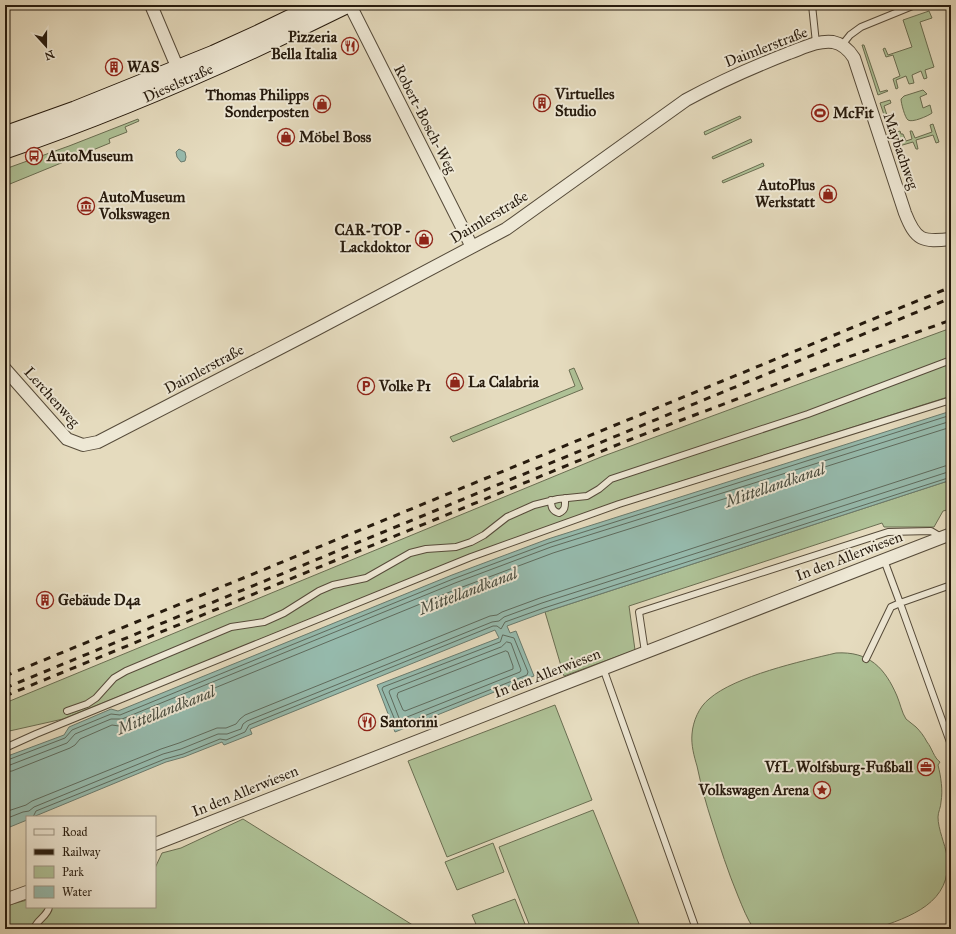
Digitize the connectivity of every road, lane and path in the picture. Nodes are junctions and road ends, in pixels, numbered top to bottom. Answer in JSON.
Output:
{"nodes":[{"id":1,"x":151,"y":5,"type":"edge"},
{"id":2,"x":318,"y":5,"type":"edge"},
{"id":3,"x":346,"y":5,"type":"edge"},
{"id":4,"x":350,"y":5,"type":"edge"},
{"id":5,"x":812,"y":5,"type":"edge"},
{"id":6,"x":915,"y":5,"type":"edge"},
{"id":7,"x":904,"y":7,"type":"edge"},
{"id":8,"x":816,"y":43,"type":"junction"},
{"id":9,"x":842,"y":45,"type":"junction"},
{"id":10,"x":178,"y":69,"type":"junction"},
{"id":11,"x":5,"y":135,"type":"edge"},
{"id":12,"x":5,"y":150,"type":"edge"},
{"id":13,"x":951,"y":239,"type":"edge"},
{"id":14,"x":472,"y":247,"type":"junction"},
{"id":15,"x":951,"y":360,"type":"edge"},
{"id":16,"x":5,"y":369,"type":"edge"},
{"id":17,"x":951,"y":400,"type":"edge"},
{"id":18,"x":77,"y":444,"type":"joint"},
{"id":19,"x":565,"y":498,"type":"junction"},
{"id":20,"x":551,"y":500,"type":"junction"},
{"id":21,"x":946,"y":535,"type":"edge"},
{"id":22,"x":884,"y":560,"type":"junction"},
{"id":23,"x":951,"y":585,"type":"edge"},
{"id":24,"x":900,"y":603,"type":"junction"},
{"id":25,"x":645,"y":652,"type":"junction"},
{"id":26,"x":866,"y":659,"type":"dead end"},
{"id":27,"x":603,"y":668,"type":"junction"},
{"id":28,"x":67,"y":712,"type":"dead end"},
{"id":29,"x":951,"y":745,"type":"edge"},
{"id":30,"x":5,"y":748,"type":"edge"},
{"id":31,"x":156,"y":844,"type":"edge"},
{"id":32,"x":26,"y":892,"type":"edge"},
{"id":33,"x":5,"y":900,"type":"edge"},
{"id":34,"x":49,"y":908,"type":"edge"},
{"id":35,"x":34,"y":929,"type":"edge"},
{"id":36,"x":696,"y":929,"type":"edge"}],
"edges":[{"from":1,"to":10,"type":"street"},
{"from":2,"to":10,"type":"main road","name":"Dieselstraße"},
{"from":3,"to":12,"type":"main road","name":"Dieselstraße"},
{"from":4,"to":14,"type":"street","name":"Robert-Bosch-Weg"},
{"from":5,"to":8,"type":"lane"},
{"from":6,"to":7,"type":"lane"},
{"from":7,"to":9,"type":"lane"},
{"from":8,"to":9,"type":"street","name":"Daimlerstraße"},
{"from":8,"to":14,"type":"street","name":"Daimlerstraße"},
{"from":9,"to":13,"type":"street","name":"Maybachweg"},
{"from":10,"to":11,"type":"main road","name":"Dieselstraße"},
{"from":14,"to":18,"type":"street","name":"Daimlerstraße"},
{"from":15,"to":19,"type":"lane"},
{"from":16,"to":18,"type":"street","name":"Lerchenweg"},
{"from":17,"to":30,"type":"lane"},
{"from":19,"to":20,"type":"lane"},
{"from":19,"to":20,"type":"lane"},
{"from":20,"to":28,"type":"lane"},
{"from":21,"to":22,"type":"street","name":"In den Allerwiesen"},
{"from":21,"to":25,"type":"lane"},
{"from":22,"to":24,"type":"lane"},
{"from":22,"to":25,"type":"street","name":"In den Allerwiesen"},
{"from":23,"to":24,"type":"lane"},
{"from":24,"to":26,"type":"lane"},
{"from":24,"to":29,"type":"lane"},
{"from":25,"to":27,"type":"street","name":"In den Allerwiesen"},
{"from":27,"to":31,"type":"street","name":"In den Allerwiesen"},
{"from":27,"to":36,"type":"lane"},
{"from":32,"to":33,"type":"street"},
{"from":34,"to":35,"type":"lane"}]}
